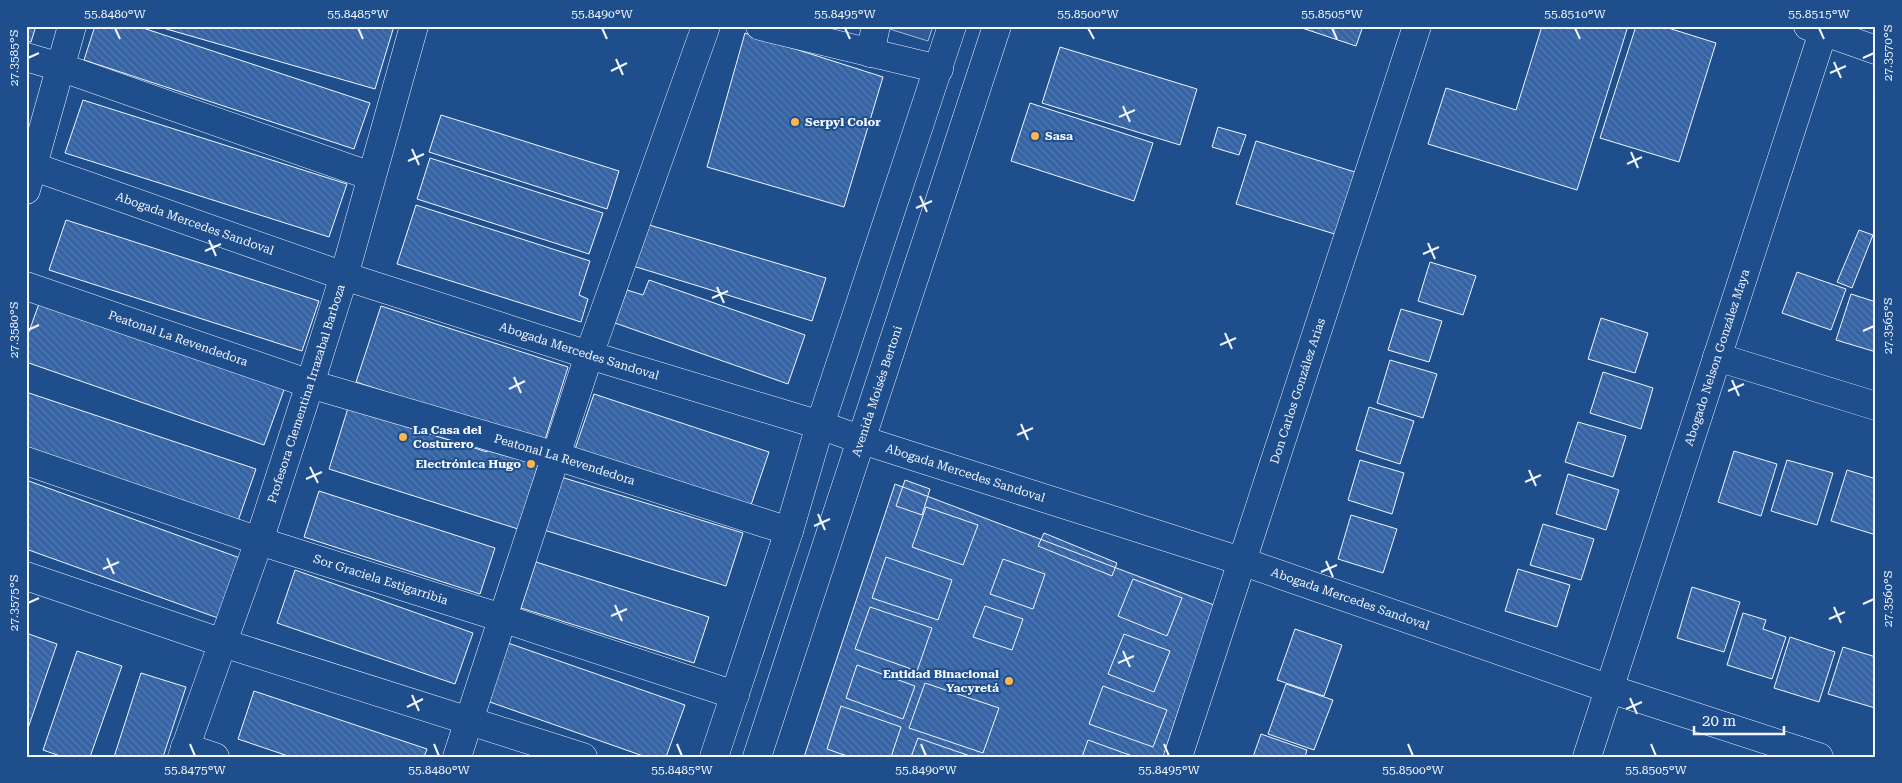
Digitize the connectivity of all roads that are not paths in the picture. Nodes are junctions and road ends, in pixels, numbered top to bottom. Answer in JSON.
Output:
{"nodes":[{"id":1,"x":72,"y":26,"type":"edge"},
{"id":2,"x":414,"y":26,"type":"edge"},
{"id":3,"x":706,"y":26,"type":"edge"},
{"id":4,"x":760,"y":26,"type":"edge"},
{"id":5,"x":876,"y":26,"type":"edge"},
{"id":6,"x":952,"y":26,"type":"edge"},
{"id":7,"x":997,"y":26,"type":"edge"},
{"id":8,"x":1417,"y":26,"type":"edge"},
{"id":9,"x":1818,"y":28,"type":"edge"},
{"id":10,"x":807,"y":32,"type":"edge"},
{"id":11,"x":1876,"y":50,"type":"edge"},
{"id":12,"x":870,"y":53,"type":"junction"},
{"id":13,"x":26,"y":57,"type":"edge"},
{"id":14,"x":60,"y":67,"type":"junction"},
{"id":15,"x":939,"y":69,"type":"junction"},
{"id":16,"x":29,"y":173,"type":"edge"},
{"id":17,"x":371,"y":176,"type":"junction"},
{"id":18,"x":344,"y":276,"type":"junction"},
{"id":19,"x":26,"y":286,"type":"edge"},
{"id":20,"x":589,"y":355,"type":"junction"},
{"id":21,"x":1717,"y":357,"type":"junction"},
{"id":22,"x":310,"y":384,"type":"junction"},
{"id":23,"x":1876,"y":406,"type":"edge"},
{"id":24,"x":820,"y":425,"type":"junction"},
{"id":25,"x":862,"y":440,"type":"junction"},
{"id":26,"x":556,"y":456,"type":"junction"},
{"id":27,"x":26,"y":461,"type":"edge"},
{"id":28,"x":789,"y":531,"type":"junction"},
{"id":29,"x":259,"y":541,"type":"junction"},
{"id":30,"x":1241,"y":561,"type":"junction"},
{"id":31,"x":26,"y":576,"type":"edge"},
{"id":32,"x":502,"y":618,"type":"junction"},
{"id":33,"x":223,"y":644,"type":"junction"},
{"id":34,"x":1610,"y":689,"type":"junction"},
{"id":35,"x":735,"y":695,"type":"junction"},
{"id":36,"x":470,"y":720,"type":"junction"},
{"id":37,"x":183,"y":752,"type":"edge"},
{"id":38,"x":215,"y":757,"type":"edge"},
{"id":39,"x":457,"y":757,"type":"edge"},
{"id":40,"x":583,"y":757,"type":"edge"},
{"id":41,"x":714,"y":757,"type":"edge"},
{"id":42,"x":757,"y":757,"type":"edge"},
{"id":43,"x":1178,"y":757,"type":"edge"},
{"id":44,"x":1588,"y":757,"type":"edge"},
{"id":45,"x":1819,"y":757,"type":"edge"}],
"edges":[{"from":1,"to":14,"type":"main road"},
{"from":2,"to":17,"type":"main road","name":"Profesora Clementina Irrazabal Barboza"},
{"from":3,"to":20,"type":"main road"},
{"from":4,"to":10,"type":"main road"},
{"from":5,"to":12,"type":"main road"},
{"from":6,"to":15,"type":"main road"},
{"from":7,"to":25,"type":"main road","name":"Avenida Moisés Bertoni"},
{"from":8,"to":30,"type":"main road","name":"Don Carlos González Arias"},
{"from":9,"to":11,"type":"main road"},
{"from":9,"to":21,"type":"main road","name":"Abogado Nelson González Maya"},
{"from":10,"to":12,"type":"main road"},
{"from":12,"to":15,"type":"main road"},
{"from":13,"to":14,"type":"main road"},
{"from":14,"to":16,"type":"main road"},
{"from":14,"to":17,"type":"main road"},
{"from":15,"to":24,"type":"main road"},
{"from":16,"to":18,"type":"main road","name":"Abogada Mercedes Sandoval"},
{"from":17,"to":18,"type":"main road","name":"Profesora Clementina Irrazabal Barboza"},
{"from":18,"to":20,"type":"main road","name":"Abogada Mercedes Sandoval"},
{"from":18,"to":22,"type":"main road","name":"Profesora Clementina Irrazabal Barboza"},
{"from":19,"to":22,"type":"main road","name":"Peatonal La Revendedora"},
{"from":20,"to":24,"type":"main road","name":"Abogada Mercedes Sandoval"},
{"from":20,"to":26,"type":"main road"},
{"from":21,"to":23,"type":"main road"},
{"from":21,"to":34,"type":"main road","name":"Abogado Nelson González Maya"},
{"from":22,"to":26,"type":"main road","name":"Peatonal La Revendedora"},
{"from":22,"to":29,"type":"main road","name":"Profesora Clementina Irrazabal Barboza"},
{"from":24,"to":25,"type":"main road","name":"Abogada Mercedes Sandoval"},
{"from":24,"to":28,"type":"main road"},
{"from":25,"to":30,"type":"main road","name":"Abogada Mercedes Sandoval"},
{"from":25,"to":42,"type":"main road","name":"Avenida Moisés Bertoni"},
{"from":26,"to":28,"type":"main road","name":"Peatonal La Revendedora"},
{"from":26,"to":32,"type":"main road"},
{"from":27,"to":29,"type":"main road","name":"Sor Graciela Estigarribia"},
{"from":28,"to":35,"type":"main road"},
{"from":29,"to":32,"type":"main road","name":"Sor Graciela Estigarribia"},
{"from":29,"to":33,"type":"main road","name":"Profesora Clementina Irrazabal Barboza"},
{"from":30,"to":34,"type":"main road","name":"Abogada Mercedes Sandoval"},
{"from":30,"to":43,"type":"main road","name":"Don Carlos González Arias"},
{"from":31,"to":33,"type":"main road"},
{"from":32,"to":35,"type":"main road","name":"Sor Graciela Estigarribia"},
{"from":32,"to":36,"type":"main road"},
{"from":33,"to":36,"type":"main road"},
{"from":33,"to":37,"type":"main road","name":"Profesora Clementina Irrazabal Barboza"},
{"from":34,"to":44,"type":"main road","name":"Abogado Nelson González Maya"},
{"from":34,"to":45,"type":"main road","name":"Abogada Mercedes Sandoval"},
{"from":35,"to":41,"type":"main road"},
{"from":36,"to":39,"type":"main road"},
{"from":36,"to":40,"type":"main road"},
{"from":37,"to":38,"type":"main road"}]}
